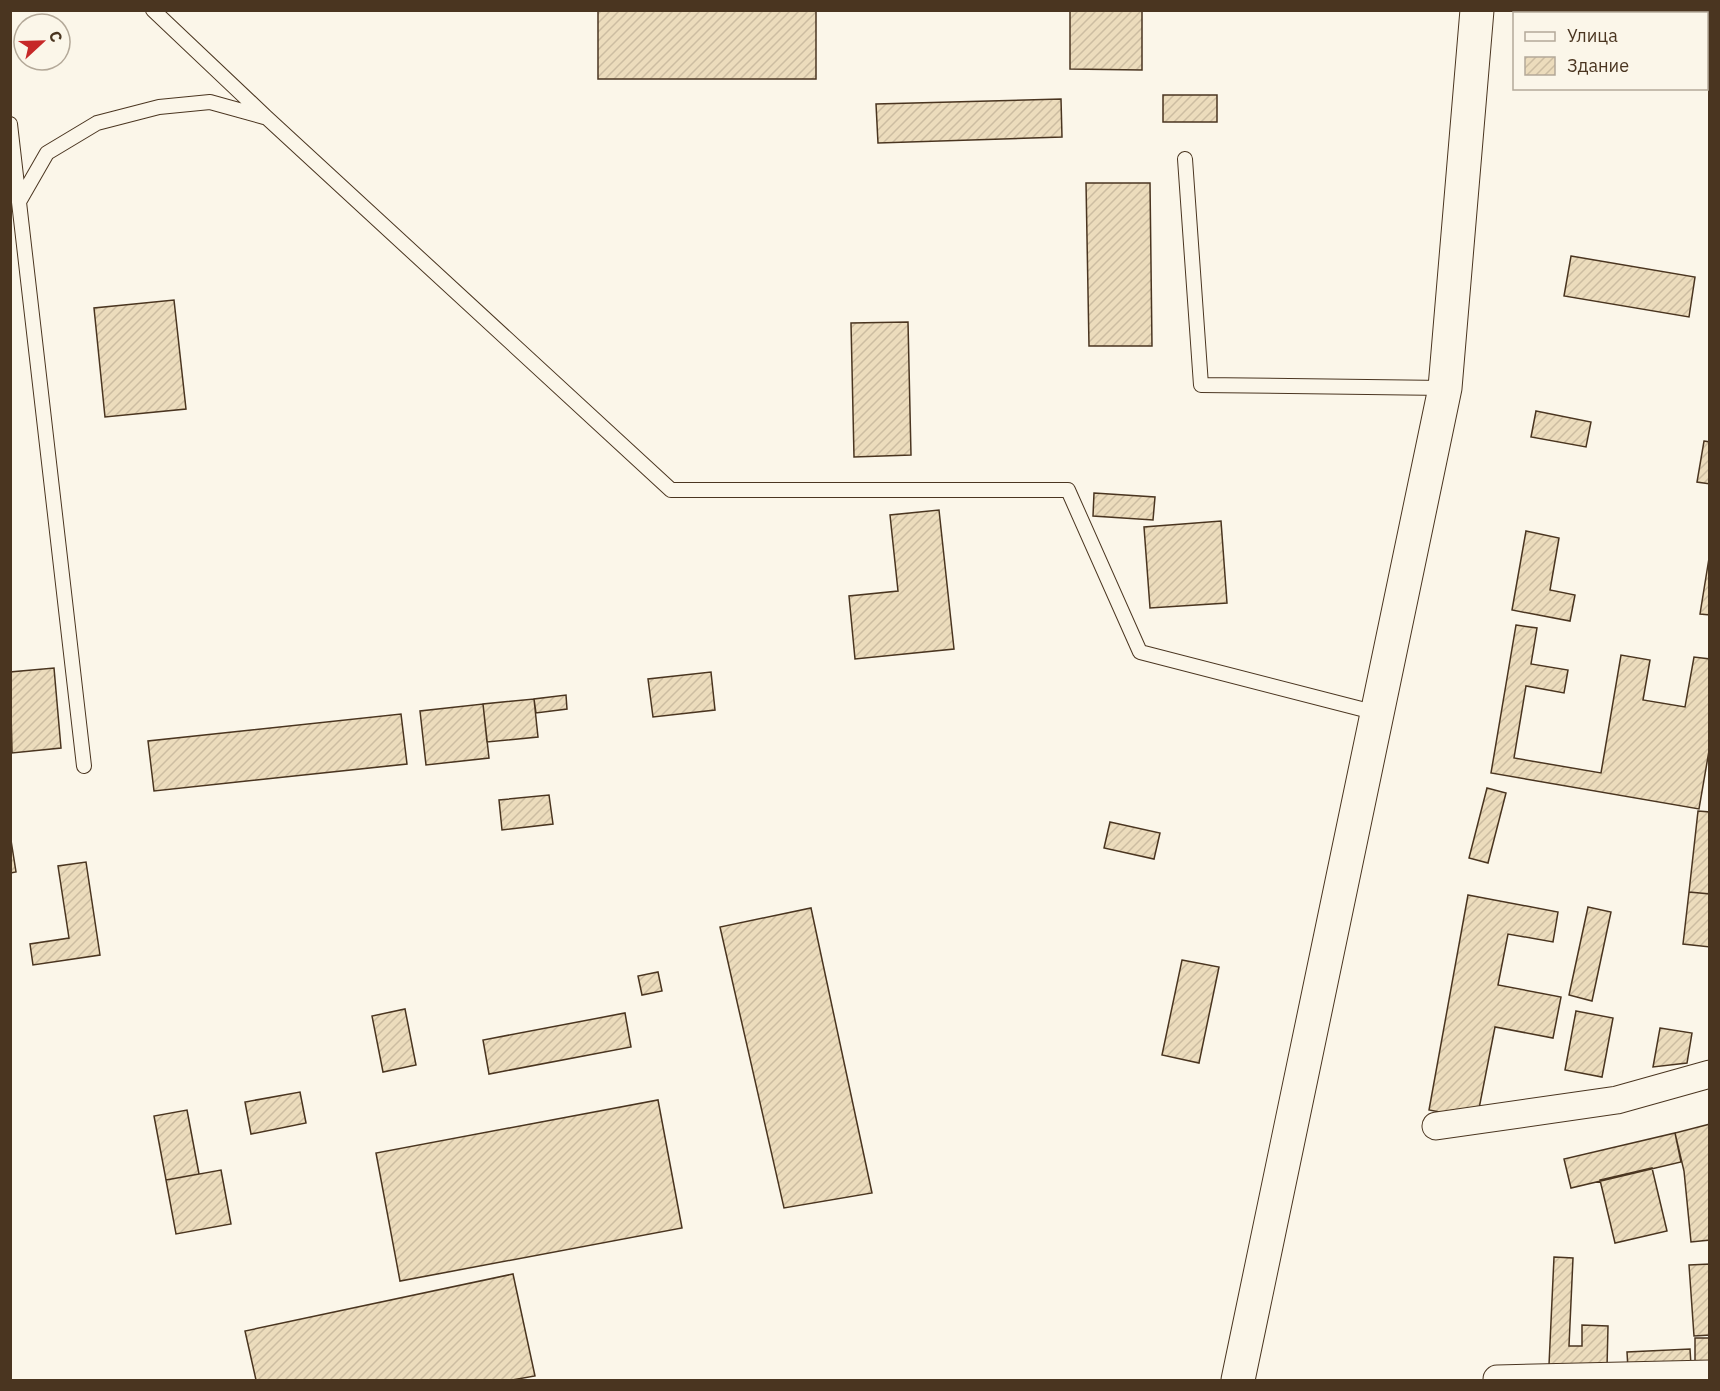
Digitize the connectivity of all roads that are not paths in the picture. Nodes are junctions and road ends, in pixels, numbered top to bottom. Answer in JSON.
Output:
{"nodes":[{"id":1,"x":153,"y":10,"type":"edge"},
{"id":2,"x":1477,"y":10,"type":"edge"},
{"id":3,"x":266,"y":117,"type":"junction"},
{"id":4,"x":10,"y":124,"type":"edge"},
{"id":5,"x":1185,"y":159,"type":"dead end"},
{"id":6,"x":19,"y":201,"type":"junction"},
{"id":7,"x":1445,"y":388,"type":"junction"},
{"id":8,"x":1377,"y":713,"type":"junction"},
{"id":9,"x":84,"y":766,"type":"dead end"},
{"id":10,"x":1710,"y":1074,"type":"edge"},
{"id":11,"x":1436,"y":1126,"type":"dead end"},
{"id":12,"x":1710,"y":1374,"type":"edge"},
{"id":13,"x":1497,"y":1379,"type":"edge"},
{"id":14,"x":1238,"y":1380,"type":"edge"}],
"edges":[{"from":1,"to":3,"type":"lane"},
{"from":2,"to":7,"type":"highway"},
{"from":3,"to":6,"type":"lane"},
{"from":3,"to":8,"type":"lane"},
{"from":4,"to":6,"type":"lane"},
{"from":5,"to":7,"type":"lane"},
{"from":6,"to":9,"type":"lane"},
{"from":7,"to":8,"type":"highway"},
{"from":8,"to":14,"type":"highway"},
{"from":10,"to":11,"type":"street"},
{"from":12,"to":13,"type":"street"}]}
